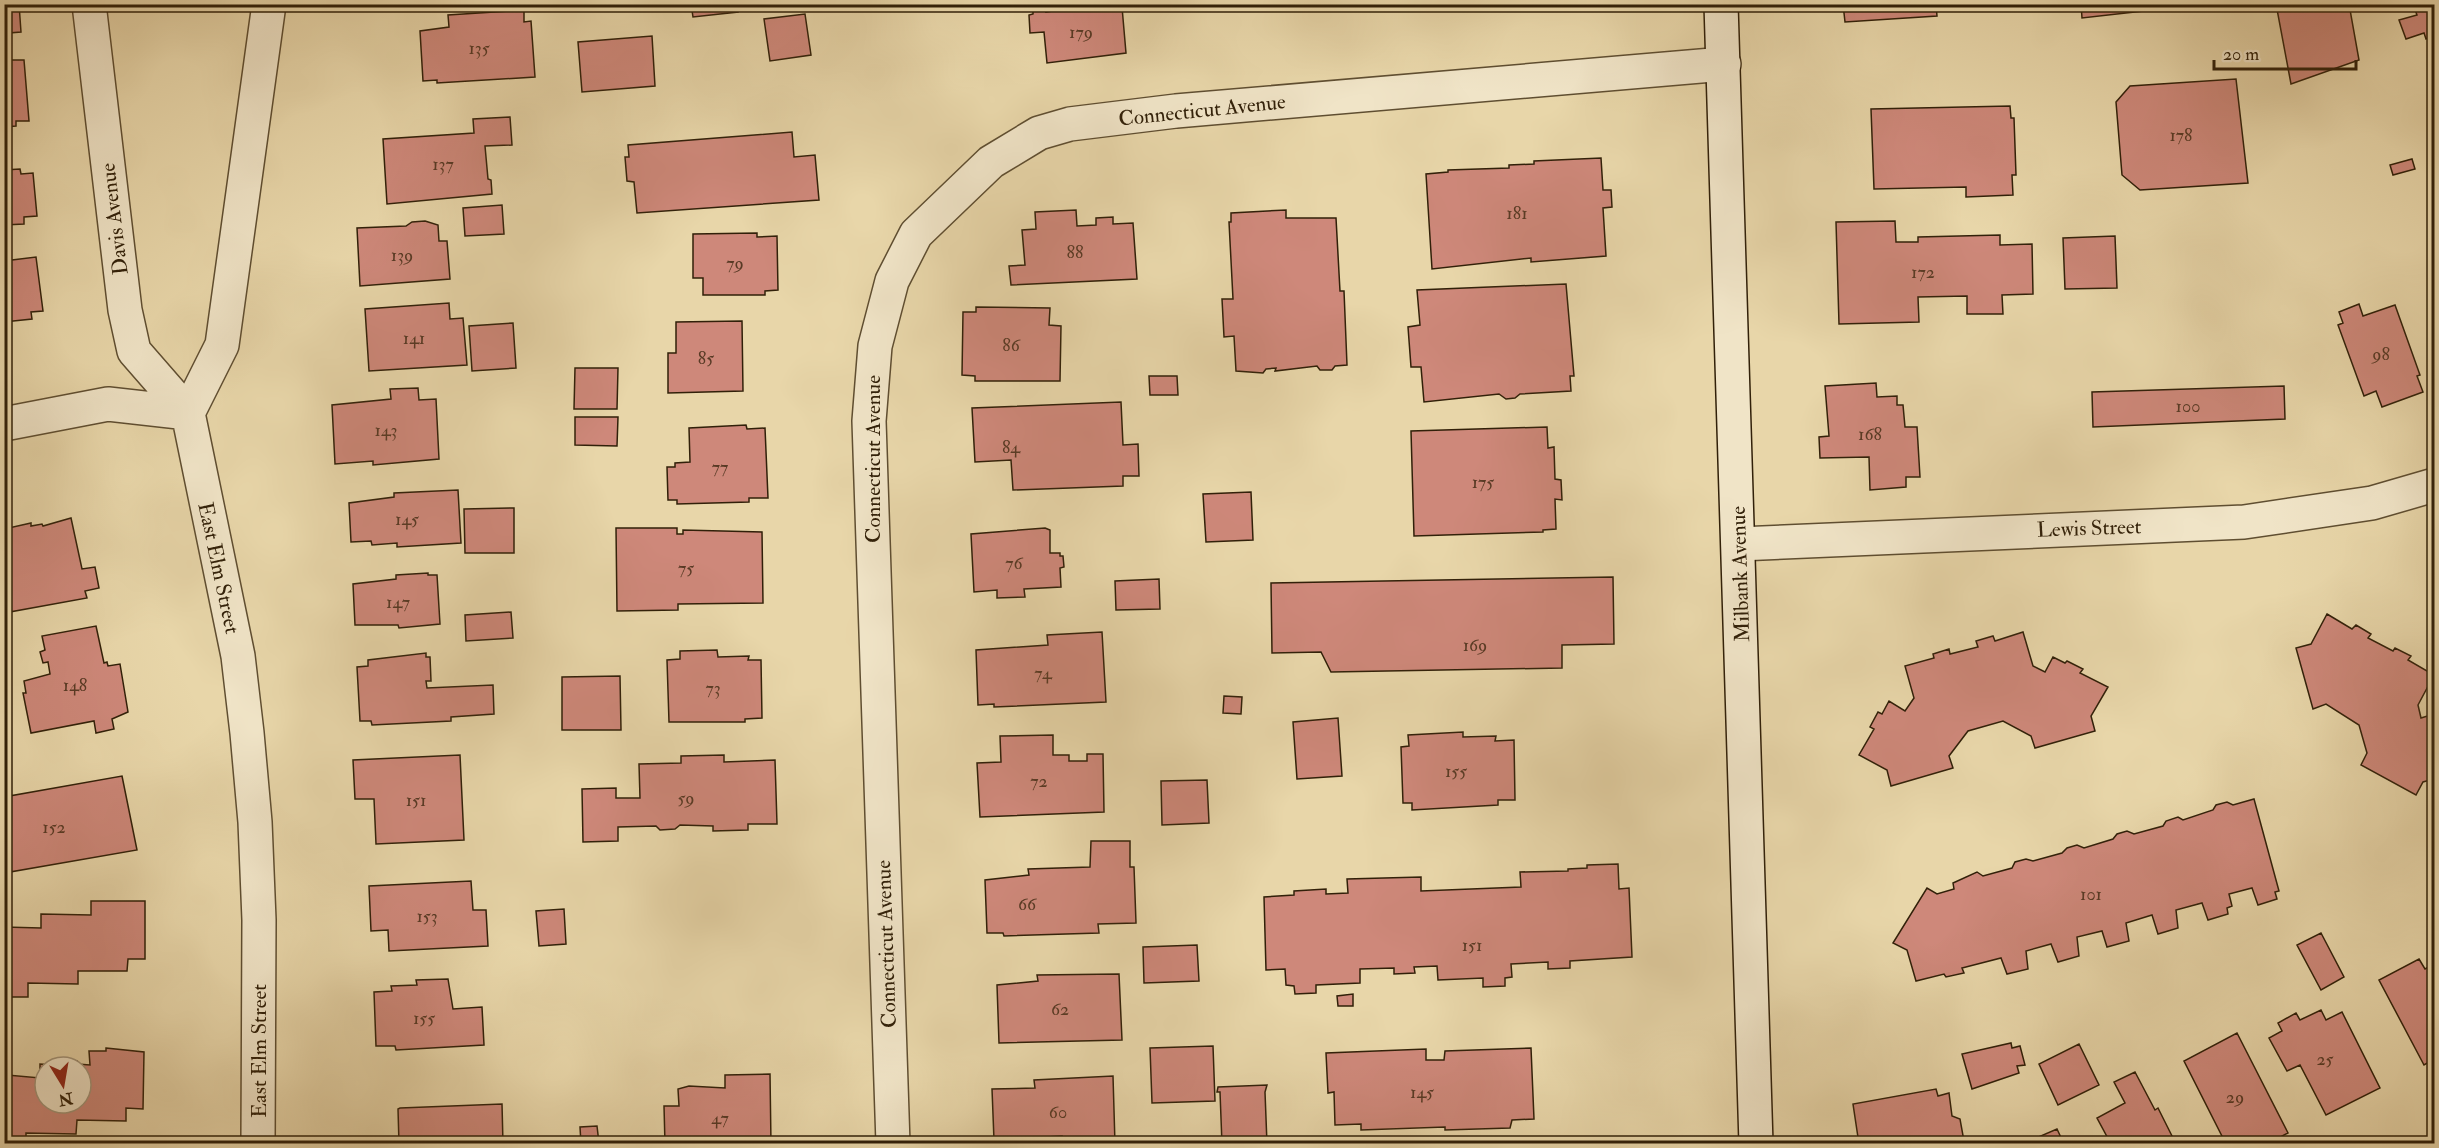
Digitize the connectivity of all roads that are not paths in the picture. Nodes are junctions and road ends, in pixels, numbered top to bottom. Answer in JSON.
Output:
{"nodes":[{"id":1,"x":89,"y":4,"type":"edge"},
{"id":2,"x":269,"y":4,"type":"edge"},
{"id":3,"x":1721,"y":4,"type":"edge"},
{"id":4,"x":1724,"y":64,"type":"junction"},
{"id":5,"x":188,"y":413,"type":"junction"},
{"id":6,"x":4,"y":423,"type":"edge"},
{"id":7,"x":2434,"y":485,"type":"edge"},
{"id":8,"x":1739,"y":544,"type":"junction"},
{"id":9,"x":258,"y":1143,"type":"edge"},
{"id":10,"x":893,"y":1143,"type":"edge"},
{"id":11,"x":1756,"y":1143,"type":"edge"}],
"edges":[{"from":1,"to":5,"type":"street","name":"Davis Avenue"},
{"from":2,"to":5,"type":"street"},
{"from":3,"to":4,"type":"street","name":"Milbank Avenue"},
{"from":4,"to":8,"type":"street","name":"Milbank Avenue"},
{"from":4,"to":10,"type":"street","name":"Connecticut Avenue"},
{"from":5,"to":6,"type":"street"},
{"from":5,"to":9,"type":"street","name":"East Elm Street"},
{"from":7,"to":8,"type":"street","name":"Lewis Street"},
{"from":8,"to":11,"type":"street","name":"Milbank Avenue"}]}
